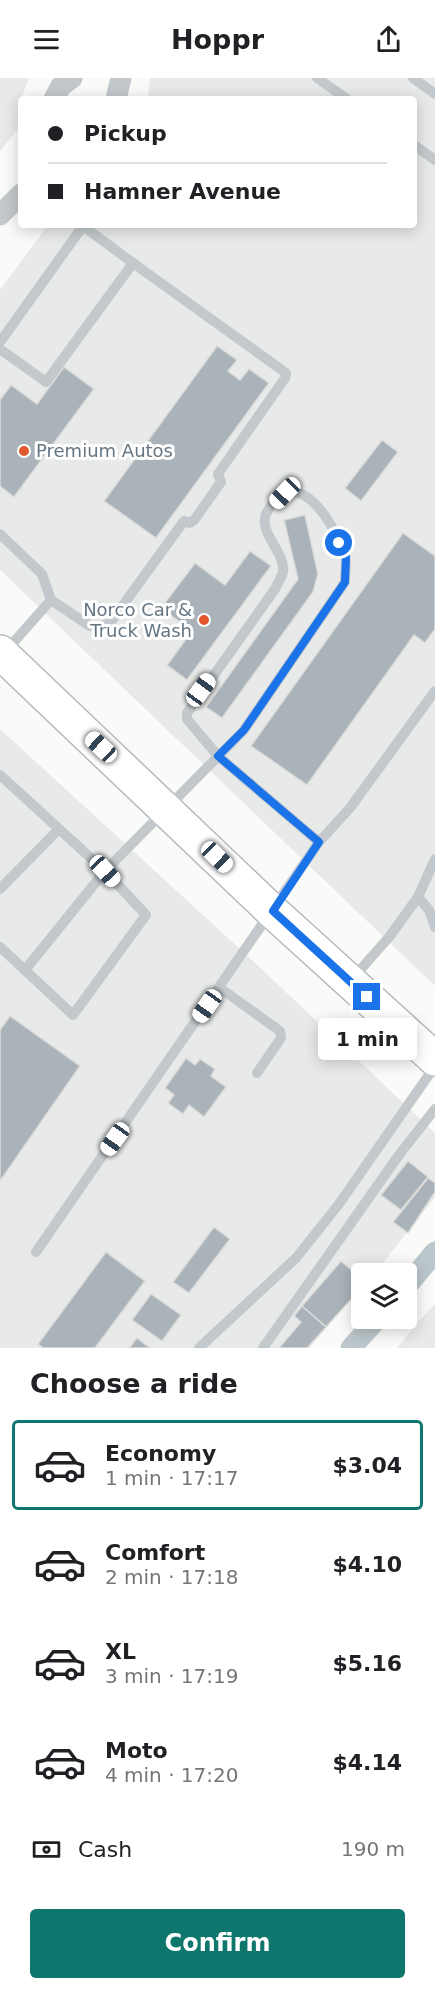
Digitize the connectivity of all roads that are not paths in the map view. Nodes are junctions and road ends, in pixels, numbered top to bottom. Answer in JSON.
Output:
{"nodes":[{"id":1,"x":72,"y":78,"type":"edge"},
{"id":2,"x":121,"y":78,"type":"edge"},
{"id":3,"x":317,"y":78,"type":"edge"},
{"id":4,"x":413,"y":78,"type":"edge"},
{"id":5,"x":435,"y":94,"type":"edge"},
{"id":6,"x":56,"y":96,"type":"edge"},
{"id":7,"x":117,"y":96,"type":"edge"},
{"id":8,"x":343,"y":96,"type":"edge"},
{"id":9,"x":417,"y":147,"type":"edge"},
{"id":10,"x":435,"y":160,"type":"edge"},
{"id":11,"x":18,"y":189,"type":"edge"},
{"id":12,"x":7,"y":208,"type":"edge"},
{"id":13,"x":82,"y":228,"type":"edge"},
{"id":14,"x":86,"y":228,"type":"edge"},
{"id":15,"x":133,"y":262,"type":"junction"},
{"id":16,"x":0,"y":342,"type":"edge"},
{"id":17,"x":0,"y":349,"type":"edge"},
{"id":18,"x":0,"y":534,"type":"edge"},
{"id":19,"x":51,"y":600,"type":"junction"},
{"id":20,"x":1,"y":655,"type":"edge"},
{"id":21,"x":435,"y":691,"type":"edge"},
{"id":22,"x":218,"y":756,"type":"junction"},
{"id":23,"x":0,"y":776,"type":"edge"},
{"id":24,"x":166,"y":808,"type":"junction"},
{"id":25,"x":59,"y":830,"type":"junction"},
{"id":26,"x":319,"y":842,"type":"junction"},
{"id":27,"x":435,"y":859,"type":"edge"},
{"id":28,"x":105,"y":871,"type":"junction"},
{"id":29,"x":0,"y":889,"type":"edge"},
{"id":30,"x":418,"y":897,"type":"junction"},
{"id":31,"x":273,"y":911,"type":"junction"},
{"id":32,"x":435,"y":927,"type":"edge"},
{"id":33,"x":0,"y":947,"type":"edge"},
{"id":34,"x":25,"y":970,"type":"junction"},
{"id":35,"x":350,"y":982,"type":"junction"},
{"id":36,"x":220,"y":988,"type":"junction"},
{"id":37,"x":435,"y":1059,"type":"edge"},
{"id":38,"x":435,"y":1065,"type":"edge"},
{"id":39,"x":257,"y":1073,"type":"dead end"},
{"id":40,"x":435,"y":1109,"type":"edge"},
{"id":41,"x":36,"y":1252,"type":"dead end"},
{"id":42,"x":199,"y":1348,"type":"edge"},
{"id":43,"x":263,"y":1348,"type":"edge"}],
"edges":[{"from":1,"to":6,"type":"street"},
{"from":2,"to":7,"type":"street"},
{"from":3,"to":8,"type":"lane"},
{"from":4,"to":5,"type":"lane"},
{"from":9,"to":10,"type":"lane"},
{"from":11,"to":12,"type":"street"},
{"from":13,"to":16,"type":"lane"},
{"from":14,"to":15,"type":"lane"},
{"from":15,"to":17,"type":"lane"},
{"from":15,"to":19,"type":"lane"},
{"from":18,"to":19,"type":"lane"},
{"from":19,"to":20,"type":"lane"},
{"from":20,"to":24,"type":"main road"},
{"from":21,"to":26,"type":"lane"},
{"from":22,"to":22,"type":"lane"},
{"from":22,"to":24,"type":"lane"},
{"from":22,"to":26,"type":"lane"},
{"from":23,"to":25,"type":"lane"},
{"from":24,"to":28,"type":"lane"},
{"from":24,"to":31,"type":"main road"},
{"from":25,"to":28,"type":"lane"},
{"from":25,"to":29,"type":"lane"},
{"from":26,"to":31,"type":"lane"},
{"from":27,"to":30,"type":"lane"},
{"from":28,"to":34,"type":"lane"},
{"from":28,"to":34,"type":"lane"},
{"from":30,"to":32,"type":"lane"},
{"from":30,"to":35,"type":"lane"},
{"from":31,"to":35,"type":"main road"},
{"from":31,"to":36,"type":"lane"},
{"from":33,"to":34,"type":"lane"},
{"from":35,"to":37,"type":"main road"},
{"from":36,"to":39,"type":"lane"},
{"from":36,"to":41,"type":"lane"},
{"from":38,"to":42,"type":"lane"},
{"from":40,"to":43,"type":"lane"}]}
